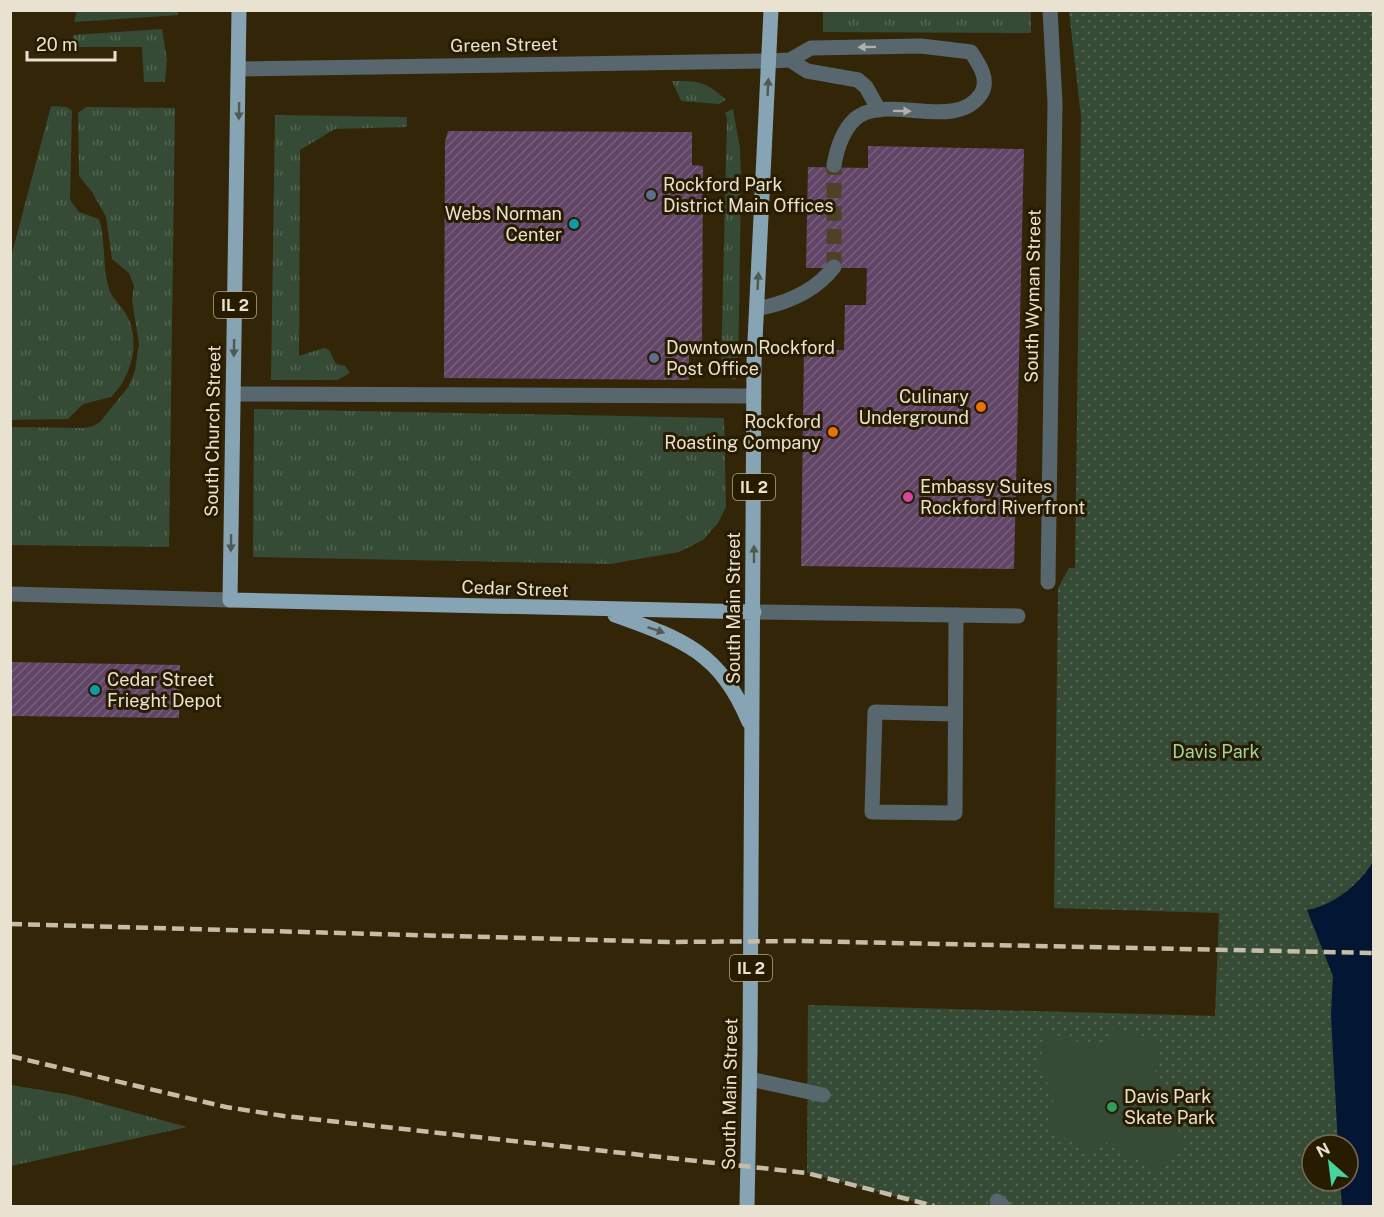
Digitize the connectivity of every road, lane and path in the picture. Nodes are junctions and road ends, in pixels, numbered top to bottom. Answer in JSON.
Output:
{"nodes":[{"id":1,"x":239,"y":10,"type":"edge"},
{"id":2,"x":771,"y":10,"type":"edge"},
{"id":3,"x":1050,"y":10,"type":"edge"},
{"id":4,"x":790,"y":60,"type":"junction"},
{"id":5,"x":770,"y":61,"type":"junction"},
{"id":6,"x":240,"y":69,"type":"junction"},
{"id":7,"x":879,"y":110,"type":"junction"},
{"id":8,"x":834,"y":165,"type":"tunnel mouth"},
{"id":9,"x":834,"y":267,"type":"dead end"},
{"id":10,"x":757,"y":309,"type":"junction"},
{"id":11,"x":233,"y":394,"type":"junction"},
{"id":12,"x":754,"y":396,"type":"junction"},
{"id":13,"x":1048,"y":582,"type":"dead end"},
{"id":14,"x":10,"y":594,"type":"edge"},
{"id":15,"x":230,"y":600,"type":"junction"},
{"id":16,"x":601,"y":610,"type":"junction"},
{"id":17,"x":754,"y":612,"type":"junction"},
{"id":18,"x":956,"y":615,"type":"junction"},
{"id":19,"x":1018,"y":616,"type":"dead end"},
{"id":20,"x":955,"y":714,"type":"junction"},
{"id":21,"x":752,"y":729,"type":"junction"},
{"id":22,"x":750,"y":1079,"type":"junction"},
{"id":23,"x":823,"y":1095,"type":"dead end"},
{"id":24,"x":747,"y":1206,"type":"edge"}],
"edges":[{"from":1,"to":6,"type":"main road","name":"South Church Street","number":"IL 2"},
{"from":2,"to":5,"type":"main road","name":"South Main Street","number":"IL 2"},
{"from":3,"to":13,"type":"street","name":"South Wyman Street"},
{"from":4,"to":5,"type":"street","name":"Green Street"},
{"from":4,"to":7,"type":"street"},
{"from":7,"to":4,"type":"street","one_way":true},
{"from":5,"to":6,"type":"street","name":"Green Street"},
{"from":10,"to":5,"type":"main road","name":"South Main Street","number":"IL 2","one_way":true},
{"from":6,"to":11,"type":"main road","name":"South Church Street","number":"IL 2","one_way":true},
{"from":7,"to":8,"type":"street"},
{"from":9,"to":10,"type":"street"},
{"from":10,"to":12,"type":"main road","name":"South Main Street","number":"IL 2"},
{"from":11,"to":12,"type":"street"},
{"from":11,"to":15,"type":"main road","name":"South Church Street","number":"IL 2","one_way":true},
{"from":17,"to":12,"type":"main road","name":"South Main Street","number":"IL 2","one_way":true},
{"from":14,"to":15,"type":"street","name":"Cedar Street"},
{"from":15,"to":16,"type":"main road","name":"Cedar Street","number":"IL 2"},
{"from":16,"to":17,"type":"main road","name":"Cedar Street"},
{"from":16,"to":21,"type":"main road","number":"IL 2","one_way":true},
{"from":17,"to":18,"type":"street","name":"Cedar Street"},
{"from":17,"to":21,"type":"main road","name":"South Main Street","number":"IL 2"},
{"from":18,"to":19,"type":"street","name":"Cedar Street"},
{"from":18,"to":20,"type":"street"},
{"from":20,"to":20,"type":"street"},
{"from":21,"to":22,"type":"main road","name":"South Main Street","number":"IL 2"},
{"from":22,"to":23,"type":"street"},
{"from":22,"to":24,"type":"main road","name":"South Main Street","number":"IL 2"}]}
